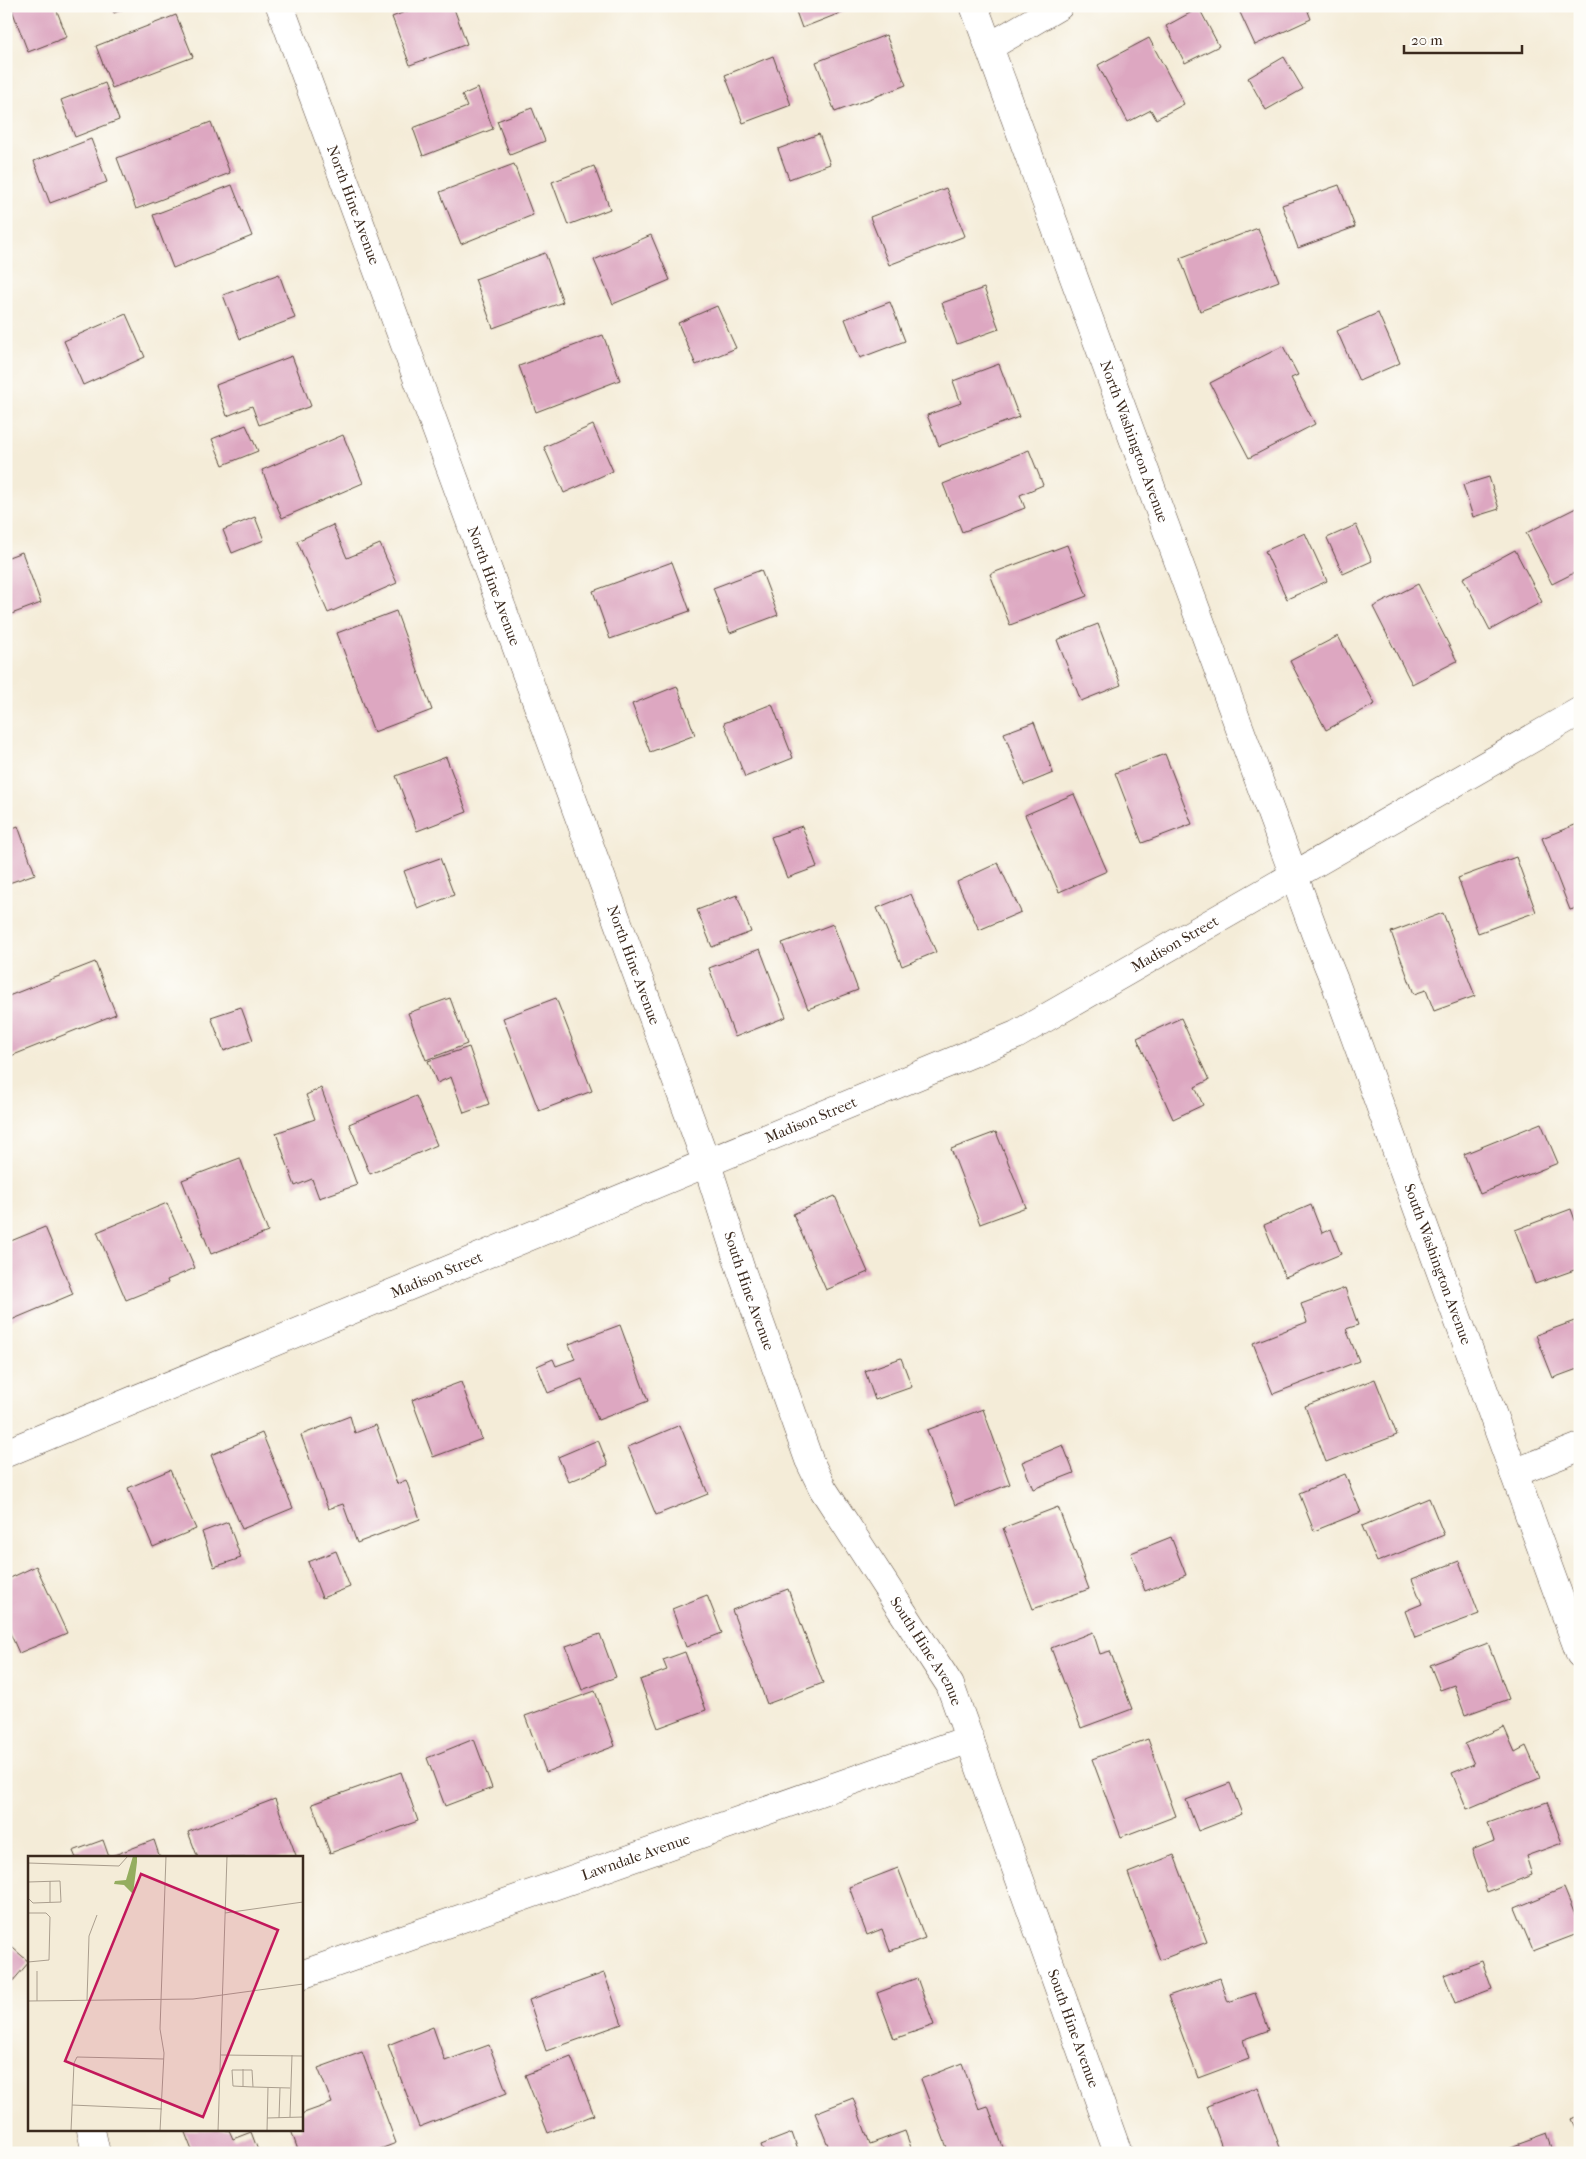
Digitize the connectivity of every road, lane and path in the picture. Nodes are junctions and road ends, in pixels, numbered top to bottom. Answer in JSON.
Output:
{"nodes":[{"id":1,"x":280,"y":6,"type":"edge"},
{"id":2,"x":974,"y":6,"type":"edge"},
{"id":3,"x":1059,"y":6,"type":"edge"},
{"id":4,"x":989,"y":47,"type":"junction"},
{"id":5,"x":1580,"y":711,"type":"edge"},
{"id":6,"x":1295,"y":876,"type":"junction"},
{"id":7,"x":707,"y":1164,"type":"junction"},
{"id":8,"x":1580,"y":1447,"type":"edge"},
{"id":9,"x":6,"y":1453,"type":"edge"},
{"id":10,"x":1514,"y":1474,"type":"junction"},
{"id":11,"x":1580,"y":1654,"type":"edge"},
{"id":12,"x":970,"y":1738,"type":"junction"},
{"id":13,"x":302,"y":1975,"type":"edge"},
{"id":14,"x":91,"y":2132,"type":"edge"},
{"id":15,"x":96,"y":2153,"type":"edge"},
{"id":16,"x":1118,"y":2153,"type":"edge"}],
"edges":[{"from":1,"to":7,"type":"street","name":"North Hine Avenue"},
{"from":2,"to":4,"type":"street","name":"North Washington Avenue"},
{"from":3,"to":4,"type":"street"},
{"from":4,"to":6,"type":"street","name":"North Washington Avenue"},
{"from":5,"to":6,"type":"street","name":"Madison Street"},
{"from":6,"to":7,"type":"street","name":"Madison Street"},
{"from":6,"to":10,"type":"street","name":"South Washington Avenue"},
{"from":7,"to":9,"type":"street","name":"Madison Street"},
{"from":7,"to":12,"type":"street","name":"South Hine Avenue"},
{"from":8,"to":10,"type":"street"},
{"from":10,"to":11,"type":"street","name":"South Washington Avenue"},
{"from":12,"to":13,"type":"street","name":"Lawndale Avenue"},
{"from":12,"to":16,"type":"street","name":"South Hine Avenue"},
{"from":14,"to":15,"type":"street"}]}
